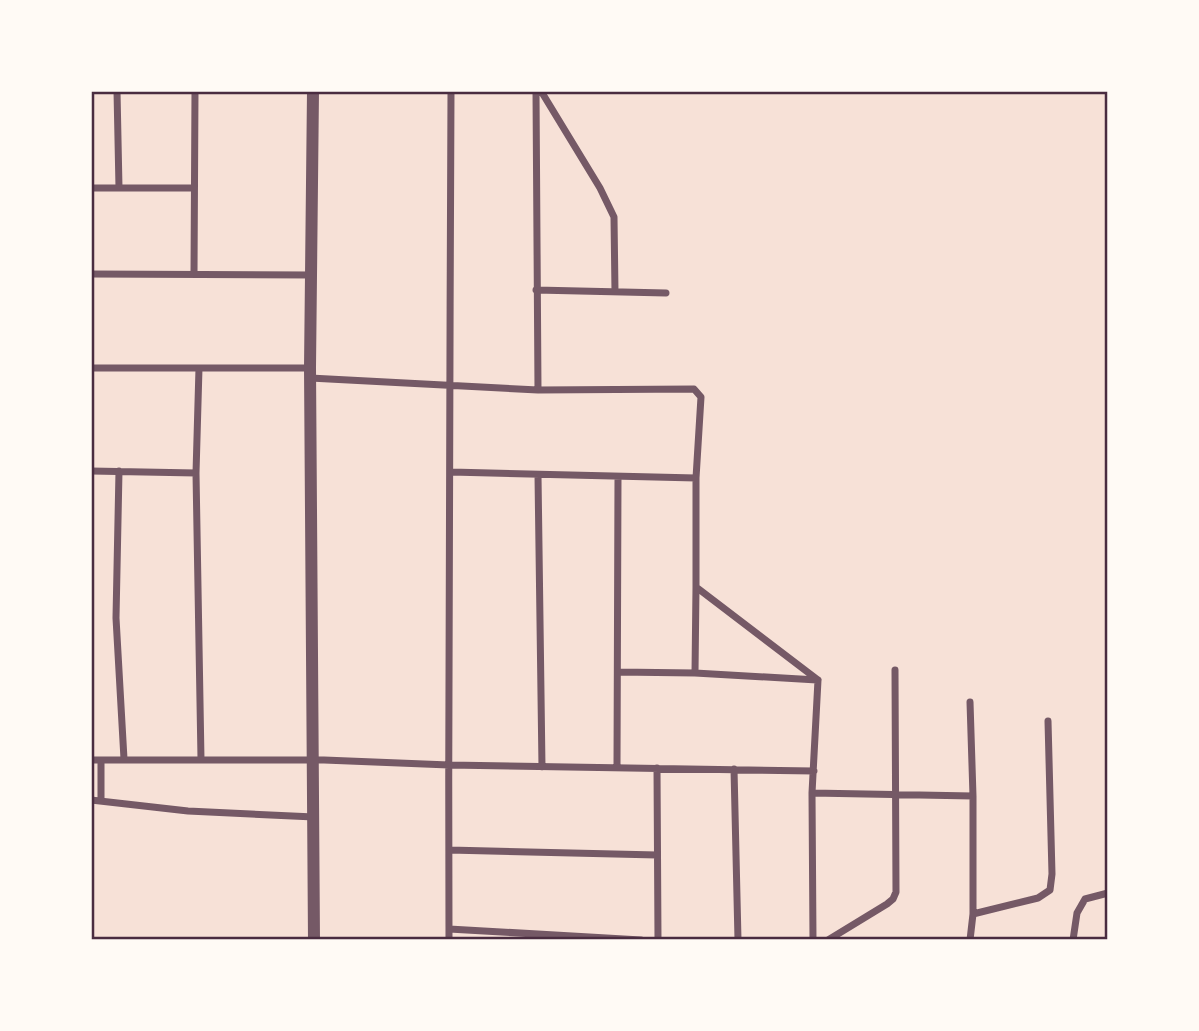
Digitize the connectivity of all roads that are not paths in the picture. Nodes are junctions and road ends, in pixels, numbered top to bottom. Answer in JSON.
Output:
{"nodes":[{"id":1,"x":117,"y":91,"type":"edge"},
{"id":2,"x":195,"y":91,"type":"edge"},
{"id":3,"x":313,"y":91,"type":"edge"},
{"id":4,"x":451,"y":91,"type":"edge"},
{"id":5,"x":538,"y":91,"type":"edge"},
{"id":6,"x":194,"y":187,"type":"junction"},
{"id":7,"x":91,"y":188,"type":"edge"},
{"id":8,"x":119,"y":188,"type":"junction"},
{"id":9,"x":91,"y":274,"type":"edge"},
{"id":10,"x":194,"y":274,"type":"junction"},
{"id":11,"x":312,"y":275,"type":"junction"},
{"id":12,"x":536,"y":290,"type":"junction"},
{"id":13,"x":615,"y":292,"type":"junction"},
{"id":14,"x":666,"y":293,"type":"dead end"},
{"id":15,"x":91,"y":368,"type":"edge"},
{"id":16,"x":199,"y":368,"type":"junction"},
{"id":17,"x":310,"y":373,"type":"junction"},
{"id":18,"x":450,"y":386,"type":"junction"},
{"id":19,"x":538,"y":390,"type":"junction"},
{"id":20,"x":91,"y":471,"type":"edge"},
{"id":21,"x":120,"y":471,"type":"junction"},
{"id":22,"x":451,"y":472,"type":"junction"},
{"id":23,"x":196,"y":473,"type":"junction"},
{"id":24,"x":538,"y":475,"type":"junction"},
{"id":25,"x":618,"y":477,"type":"junction"},
{"id":26,"x":696,"y":478,"type":"junction"},
{"id":27,"x":696,"y":587,"type":"junction"},
{"id":28,"x":894,"y":670,"type":"dead end"},
{"id":29,"x":618,"y":672,"type":"junction"},
{"id":30,"x":695,"y":673,"type":"junction"},
{"id":31,"x":818,"y":680,"type":"junction"},
{"id":32,"x":970,"y":702,"type":"dead end"},
{"id":33,"x":1048,"y":721,"type":"dead end"},
{"id":34,"x":124,"y":759,"type":"junction"},
{"id":35,"x":201,"y":759,"type":"junction"},
{"id":36,"x":91,"y":760,"type":"edge"},
{"id":37,"x":100,"y":760,"type":"junction"},
{"id":38,"x":313,"y":761,"type":"junction"},
{"id":39,"x":449,"y":765,"type":"junction"},
{"id":40,"x":542,"y":767,"type":"junction"},
{"id":41,"x":617,"y":767,"type":"junction"},
{"id":42,"x":657,"y":768,"type":"junction"},
{"id":43,"x":734,"y":769,"type":"junction"},
{"id":44,"x":814,"y":771,"type":"junction"},
{"id":45,"x":812,"y":793,"type":"junction"},
{"id":46,"x":896,"y":796,"type":"junction"},
{"id":47,"x":973,"y":796,"type":"junction"},
{"id":48,"x":91,"y":800,"type":"edge"},
{"id":49,"x":101,"y":800,"type":"junction"},
{"id":50,"x":314,"y":817,"type":"junction"},
{"id":51,"x":449,"y":850,"type":"junction"},
{"id":52,"x":657,"y":855,"type":"junction"},
{"id":53,"x":1108,"y":893,"type":"edge"},
{"id":54,"x":973,"y":914,"type":"junction"},
{"id":55,"x":449,"y":929,"type":"junction"},
{"id":56,"x":536,"y":936,"type":"edge"},
{"id":57,"x":314,"y":940,"type":"edge"},
{"id":58,"x":449,"y":940,"type":"edge"},
{"id":59,"x":641,"y":940,"type":"edge"},
{"id":60,"x":658,"y":940,"type":"edge"},
{"id":61,"x":738,"y":940,"type":"edge"},
{"id":62,"x":813,"y":940,"type":"edge"},
{"id":63,"x":828,"y":940,"type":"edge"},
{"id":64,"x":970,"y":940,"type":"edge"},
{"id":65,"x":1073,"y":940,"type":"edge"}],
"edges":[{"from":1,"to":8,"type":"street"},
{"from":2,"to":6,"type":"street"},
{"from":3,"to":11,"type":"street"},
{"from":4,"to":18,"type":"street"},
{"from":5,"to":12,"type":"street"},
{"from":5,"to":13,"type":"street"},
{"from":6,"to":8,"type":"street"},
{"from":6,"to":10,"type":"street"},
{"from":7,"to":8,"type":"street"},
{"from":9,"to":10,"type":"street"},
{"from":10,"to":11,"type":"street"},
{"from":11,"to":17,"type":"street"},
{"from":12,"to":13,"type":"street"},
{"from":12,"to":19,"type":"street"},
{"from":13,"to":14,"type":"street"},
{"from":15,"to":16,"type":"street"},
{"from":16,"to":17,"type":"street"},
{"from":16,"to":23,"type":"street"},
{"from":17,"to":18,"type":"street"},
{"from":17,"to":38,"type":"street"},
{"from":18,"to":19,"type":"street"},
{"from":18,"to":22,"type":"street"},
{"from":19,"to":26,"type":"street"},
{"from":20,"to":21,"type":"street"},
{"from":21,"to":23,"type":"street"},
{"from":21,"to":34,"type":"street"},
{"from":22,"to":24,"type":"street"},
{"from":22,"to":39,"type":"street"},
{"from":23,"to":35,"type":"street"},
{"from":24,"to":25,"type":"street"},
{"from":24,"to":40,"type":"street"},
{"from":25,"to":26,"type":"street"},
{"from":25,"to":29,"type":"street"},
{"from":26,"to":27,"type":"street"},
{"from":27,"to":30,"type":"street"},
{"from":27,"to":31,"type":"street"},
{"from":28,"to":46,"type":"street"},
{"from":29,"to":30,"type":"street"},
{"from":29,"to":41,"type":"street"},
{"from":30,"to":31,"type":"street"},
{"from":31,"to":44,"type":"street"},
{"from":32,"to":47,"type":"street"},
{"from":33,"to":54,"type":"street"},
{"from":34,"to":35,"type":"street"},
{"from":34,"to":37,"type":"street"},
{"from":35,"to":38,"type":"street"},
{"from":36,"to":37,"type":"street"},
{"from":37,"to":49,"type":"street"},
{"from":38,"to":39,"type":"street"},
{"from":38,"to":50,"type":"street"},
{"from":39,"to":40,"type":"street"},
{"from":39,"to":51,"type":"street"},
{"from":40,"to":41,"type":"street"},
{"from":41,"to":42,"type":"street"},
{"from":42,"to":43,"type":"street"},
{"from":42,"to":52,"type":"street"},
{"from":43,"to":44,"type":"street"},
{"from":43,"to":61,"type":"street"},
{"from":44,"to":45,"type":"street"},
{"from":45,"to":46,"type":"street"},
{"from":45,"to":62,"type":"street"},
{"from":46,"to":47,"type":"street"},
{"from":46,"to":63,"type":"street"},
{"from":47,"to":54,"type":"street"},
{"from":48,"to":49,"type":"street"},
{"from":49,"to":50,"type":"street"},
{"from":50,"to":57,"type":"street"},
{"from":51,"to":52,"type":"street"},
{"from":51,"to":55,"type":"street"},
{"from":52,"to":60,"type":"street"},
{"from":53,"to":65,"type":"street"},
{"from":54,"to":64,"type":"street"},
{"from":55,"to":56,"type":"street"},
{"from":55,"to":58,"type":"street"},
{"from":56,"to":59,"type":"street"}]}
